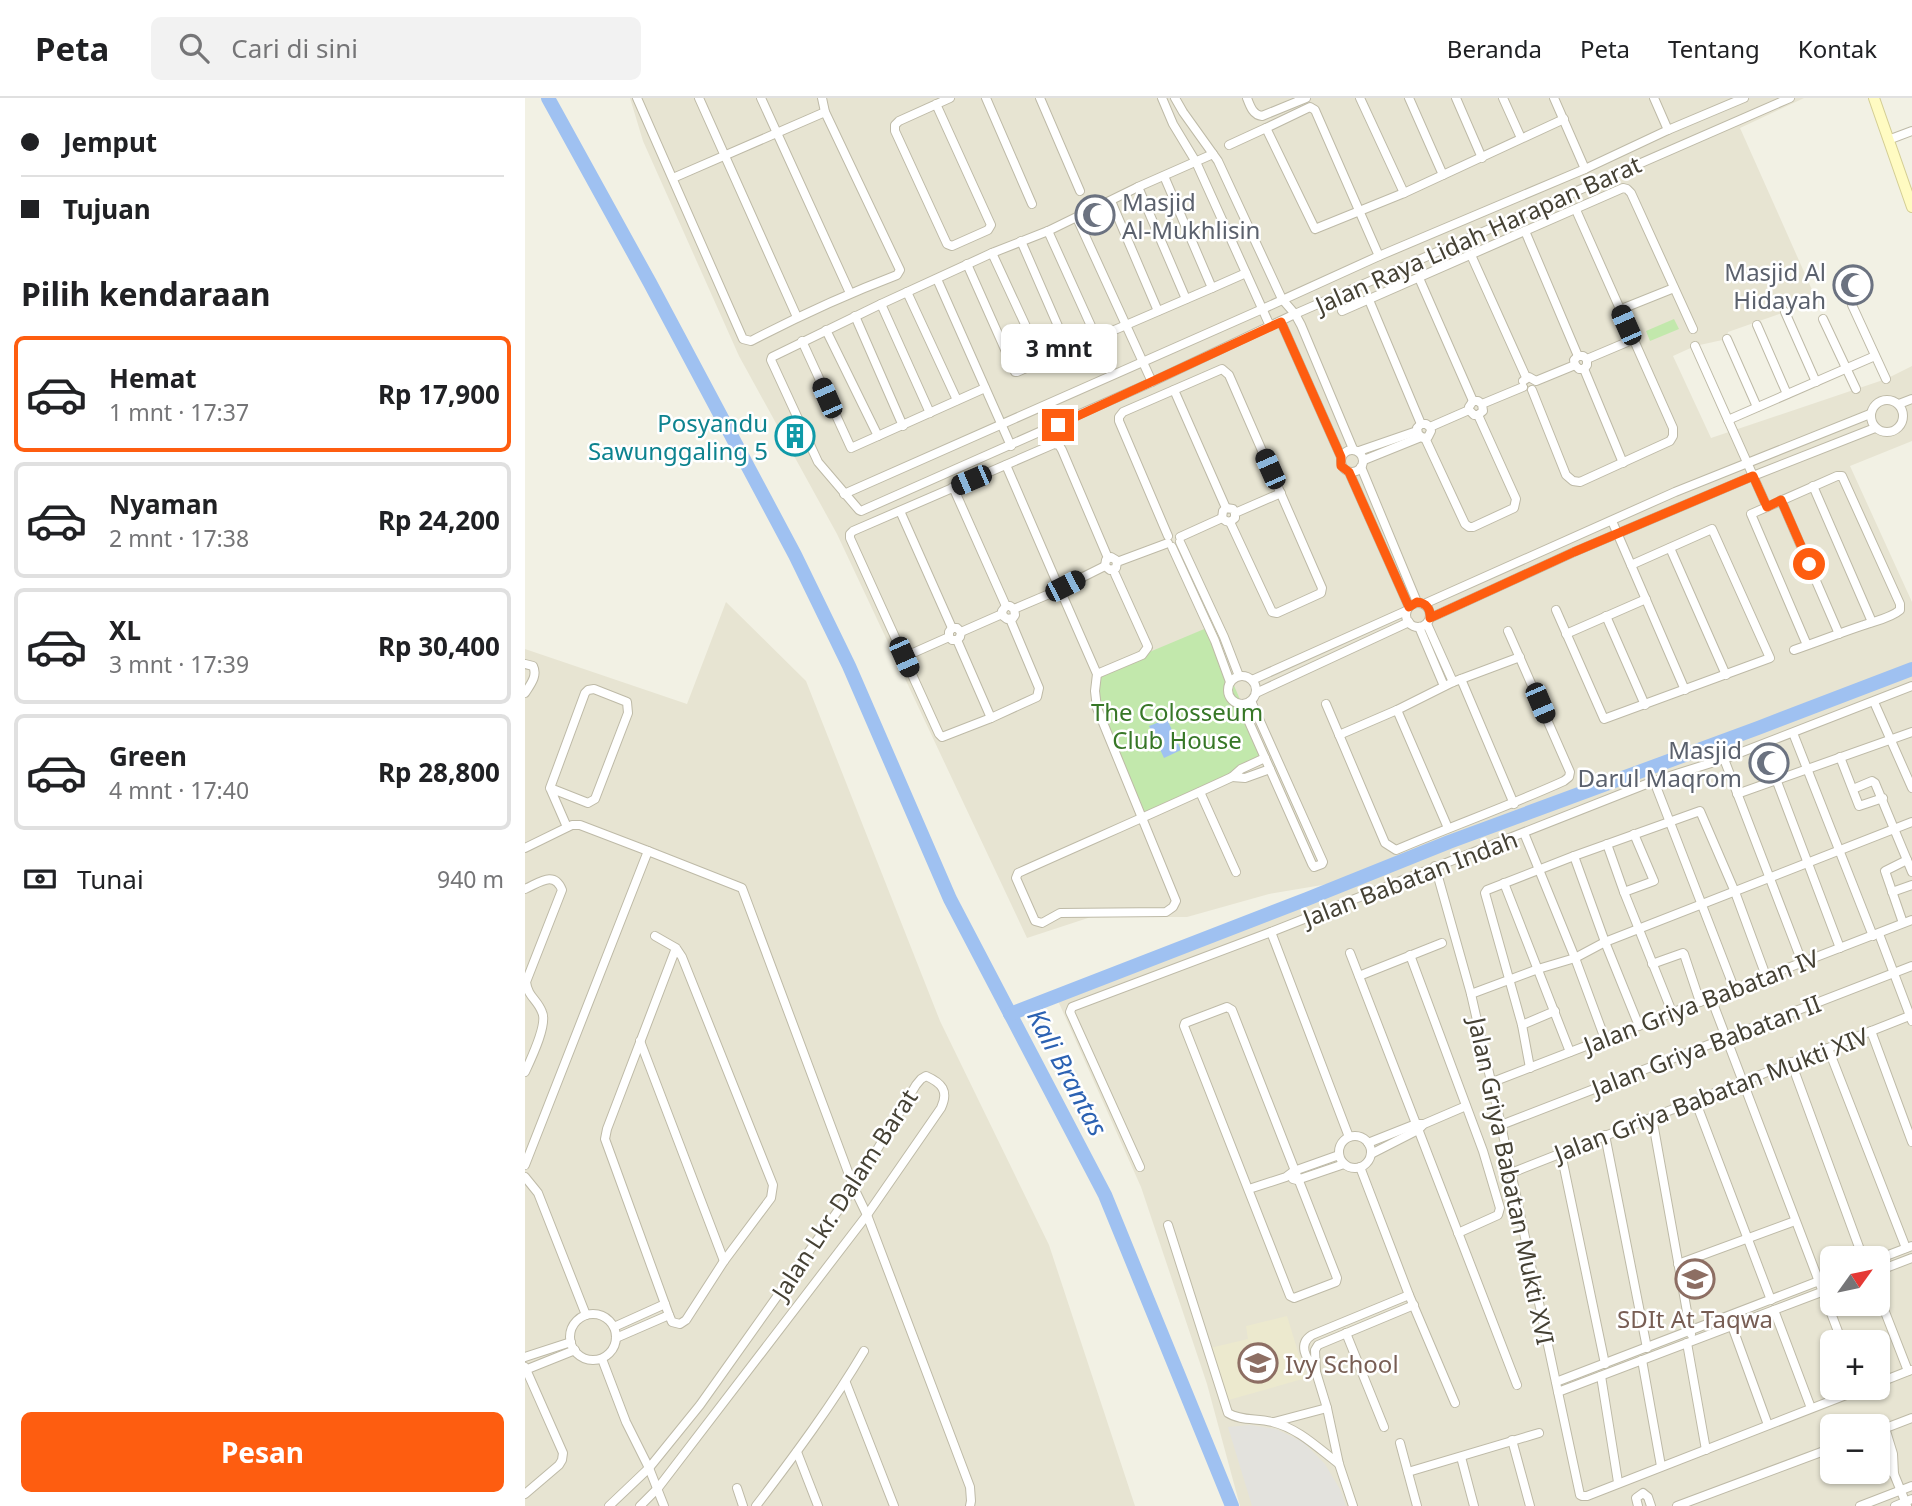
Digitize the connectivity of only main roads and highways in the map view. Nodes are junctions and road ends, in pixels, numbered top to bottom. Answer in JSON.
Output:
{"nodes":[{"id":1,"x":1874,"y":98,"type":"edge"},
{"id":2,"x":1912,"y":207,"type":"edge"}],
"edges":[{"from":1,"to":2,"type":"main road"}]}
